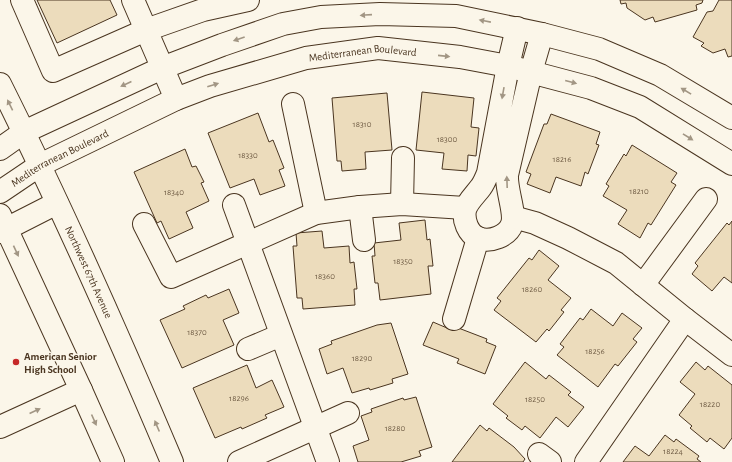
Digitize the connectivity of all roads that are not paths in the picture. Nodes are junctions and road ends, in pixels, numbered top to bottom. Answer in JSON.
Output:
{"nodes":[{"id":1,"x":22,"y":0,"type":"edge"},
{"id":2,"x":133,"y":0,"type":"edge"},
{"id":3,"x":248,"y":0,"type":"edge"},
{"id":4,"x":517,"y":28,"type":"junction"},
{"id":5,"x":146,"y":30,"type":"junction"},
{"id":6,"x":542,"y":34,"type":"junction"},
{"id":7,"x":508,"y":66,"type":"junction"},
{"id":8,"x":162,"y":68,"type":"junction"},
{"id":9,"x":531,"y":72,"type":"junction"},
{"id":10,"x":0,"y":84,"type":"edge"},
{"id":11,"x":176,"y":99,"type":"junction"},
{"id":12,"x":293,"y":104,"type":"dead end"},
{"id":13,"x":732,"y":118,"type":"edge"},
{"id":14,"x":24,"y":132,"type":"junction"},
{"id":15,"x":0,"y":149,"type":"edge"},
{"id":16,"x":403,"y":158,"type":"dead end"},
{"id":17,"x":732,"y":164,"type":"edge"},
{"id":18,"x":40,"y":165,"type":"junction"},
{"id":19,"x":0,"y":192,"type":"edge"},
{"id":20,"x":706,"y":199,"type":"dead end"},
{"id":21,"x":57,"y":202,"type":"junction"},
{"id":22,"x":402,"y":204,"type":"junction"},
{"id":23,"x":234,"y":205,"type":"dead end"},
{"id":24,"x":360,"y":207,"type":"junction"},
{"id":25,"x":465,"y":208,"type":"junction"},
{"id":26,"x":316,"y":213,"type":"junction"},
{"id":27,"x":513,"y":217,"type":"junction"},
{"id":28,"x":144,"y":224,"type":"dead end"},
{"id":29,"x":2,"y":225,"type":"edge"},
{"id":30,"x":478,"y":238,"type":"junction"},
{"id":31,"x":364,"y":240,"type":"dead end"},
{"id":32,"x":247,"y":243,"type":"junction"},
{"id":33,"x":643,"y":285,"type":"junction"},
{"id":34,"x":454,"y":319,"type":"dead end"},
{"id":35,"x":685,"y":319,"type":"junction"},
{"id":36,"x":281,"y":334,"type":"junction"},
{"id":37,"x":248,"y":349,"type":"dead end"},
{"id":38,"x":732,"y":355,"type":"edge"},
{"id":39,"x":81,"y":390,"type":"junction"},
{"id":40,"x":348,"y":413,"type":"dead end"},
{"id":41,"x":0,"y":427,"type":"edge"},
{"id":42,"x":315,"y":427,"type":"junction"},
{"id":43,"x":113,"y":462,"type":"edge"},
{"id":44,"x":172,"y":462,"type":"edge"},
{"id":45,"x":239,"y":462,"type":"edge"},
{"id":46,"x":328,"y":462,"type":"edge"},
{"id":47,"x":586,"y":462,"type":"edge"}],
"edges":[{"from":1,"to":5,"type":"street"},
{"from":2,"to":5,"type":"street"},
{"from":3,"to":5,"type":"street"},
{"from":4,"to":6,"type":"street"},
{"from":4,"to":7,"type":"street"},
{"from":4,"to":8,"type":"street","one_way":true},
{"from":5,"to":8,"type":"street"},
{"from":6,"to":9,"type":"street"},
{"from":13,"to":6,"type":"street","one_way":true},
{"from":7,"to":9,"type":"street","name":"Mediterranean Boulevard"},
{"from":11,"to":7,"type":"street","name":"Mediterranean Boulevard","one_way":true},
{"from":7,"to":25,"type":"street","one_way":true},
{"from":8,"to":11,"type":"street"},
{"from":8,"to":14,"type":"street","one_way":true},
{"from":9,"to":17,"type":"street","name":"Mediterranean Boulevard","one_way":true},
{"from":27,"to":9,"type":"street","one_way":true},
{"from":14,"to":10,"type":"street","name":"Northwest 67th Avenue","one_way":true},
{"from":11,"to":18,"type":"street","name":"Mediterranean Boulevard"},
{"from":12,"to":26,"type":"street"},
{"from":14,"to":15,"type":"street"},
{"from":14,"to":18,"type":"street","name":"Northwest 67th Avenue"},
{"from":16,"to":22,"type":"street"},
{"from":18,"to":19,"type":"street","name":"Mediterranean Boulevard"},
{"from":18,"to":21,"type":"street","name":"Northwest 67th Avenue"},
{"from":20,"to":33,"type":"street"},
{"from":21,"to":29,"type":"street"},
{"from":44,"to":21,"type":"street","name":"Northwest 67th Avenue","one_way":true},
{"from":22,"to":24,"type":"street"},
{"from":22,"to":25,"type":"street"},
{"from":23,"to":32,"type":"street"},
{"from":24,"to":26,"type":"street"},
{"from":24,"to":31,"type":"street"},
{"from":25,"to":30,"type":"street"},
{"from":26,"to":32,"type":"street"},
{"from":27,"to":30,"type":"street"},
{"from":27,"to":33,"type":"street"},
{"from":28,"to":32,"type":"street"},
{"from":29,"to":39,"type":"street","one_way":true},
{"from":30,"to":34,"type":"street"},
{"from":32,"to":36,"type":"street"},
{"from":33,"to":35,"type":"street"},
{"from":35,"to":38,"type":"street"},
{"from":35,"to":47,"type":"street"},
{"from":36,"to":37,"type":"street"},
{"from":36,"to":42,"type":"street"},
{"from":41,"to":39,"type":"street","one_way":true},
{"from":39,"to":43,"type":"street","one_way":true},
{"from":40,"to":42,"type":"street"},
{"from":42,"to":45,"type":"street"},
{"from":42,"to":46,"type":"street"}]}
